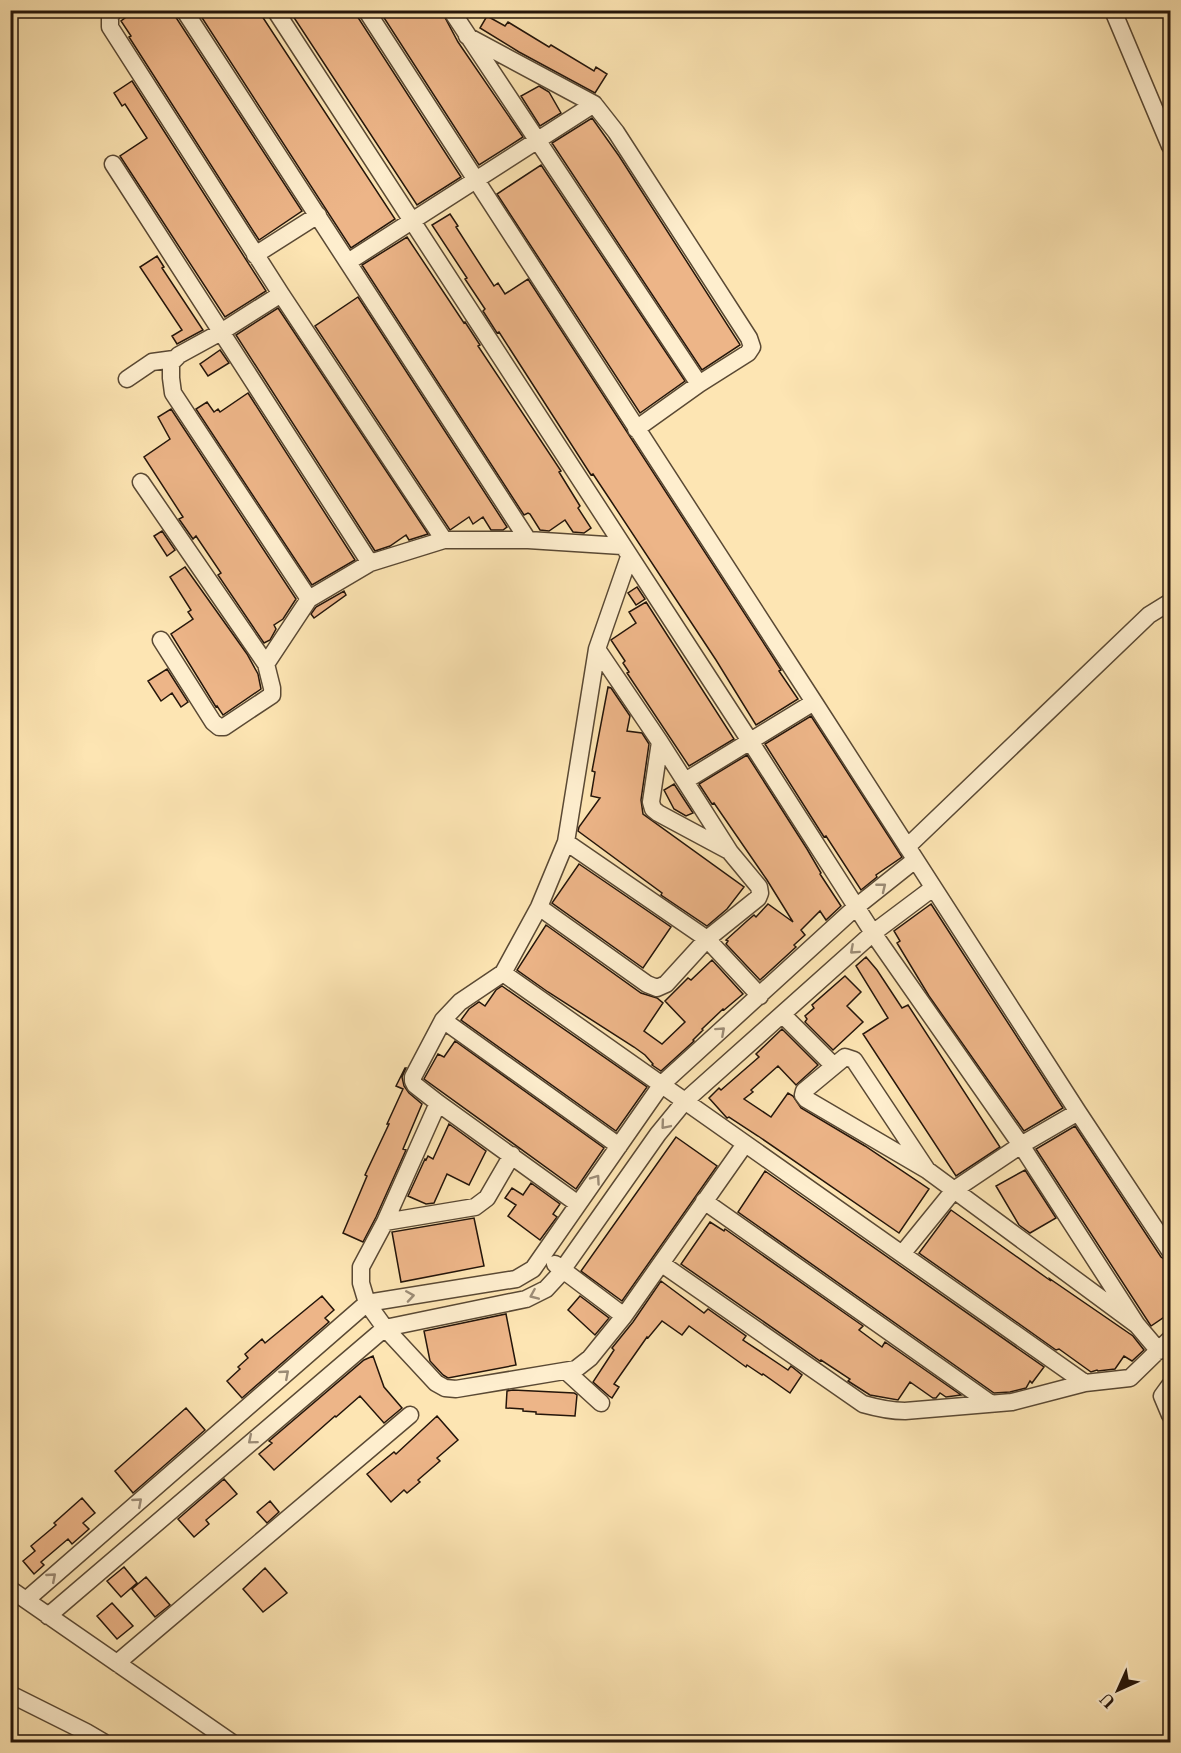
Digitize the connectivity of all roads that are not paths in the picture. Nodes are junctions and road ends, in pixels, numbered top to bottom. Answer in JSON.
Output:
{"nodes":[{"id":1,"x":114,"y":10,"type":"edge"},
{"id":2,"x":184,"y":10,"type":"edge"},
{"id":3,"x":275,"y":10,"type":"edge"},
{"id":4,"x":366,"y":10,"type":"edge"},
{"id":5,"x":451,"y":10,"type":"edge"},
{"id":6,"x":1114,"y":14,"type":"dead end"},
{"id":7,"x":467,"y":36,"type":"junction"},
{"id":8,"x":594,"y":104,"type":"junction"},
{"id":9,"x":537,"y":141,"type":"junction"},
{"id":10,"x":1170,"y":146,"type":"edge"},
{"id":11,"x":113,"y":164,"type":"dead end"},
{"id":12,"x":476,"y":180,"type":"junction"},
{"id":13,"x":318,"y":215,"type":"junction"},
{"id":14,"x":411,"y":222,"type":"junction"},
{"id":15,"x":255,"y":255,"type":"junction"},
{"id":16,"x":348,"y":262,"type":"junction"},
{"id":17,"x":280,"y":294,"type":"junction"},
{"id":18,"x":221,"y":332,"type":"junction"},
{"id":19,"x":174,"y":359,"type":"junction"},
{"id":20,"x":127,"y":379,"type":"dead end"},
{"id":21,"x":699,"y":384,"type":"junction"},
{"id":22,"x":636,"y":429,"type":"junction"},
{"id":23,"x":141,"y":482,"type":"dead end"},
{"id":24,"x":444,"y":540,"type":"junction"},
{"id":25,"x":528,"y":540,"type":"junction"},
{"id":26,"x":626,"y":551,"type":"junction"},
{"id":27,"x":370,"y":563,"type":"junction"},
{"id":28,"x":309,"y":599,"type":"junction"},
{"id":29,"x":1170,"y":602,"type":"edge"},
{"id":30,"x":161,"y":640,"type":"dead end"},
{"id":31,"x":597,"y":649,"type":"junction"},
{"id":32,"x":266,"y":664,"type":"junction"},
{"id":33,"x":814,"y":702,"type":"junction"},
{"id":34,"x":750,"y":741,"type":"junction"},
{"id":35,"x":660,"y":742,"type":"junction"},
{"id":36,"x":685,"y":781,"type":"junction"},
{"id":37,"x":566,"y":842,"type":"junction"},
{"id":38,"x":730,"y":852,"type":"junction"},
{"id":39,"x":911,"y":853,"type":"junction"},
{"id":40,"x":933,"y":888,"type":"junction"},
{"id":41,"x":539,"y":907,"type":"junction"},
{"id":42,"x":856,"y":907,"type":"junction"},
{"id":43,"x":873,"y":933,"type":"junction"},
{"id":44,"x":707,"y":939,"type":"junction"},
{"id":45,"x":503,"y":973,"type":"junction"},
{"id":46,"x":760,"y":996,"type":"junction"},
{"id":47,"x":783,"y":1015,"type":"junction"},
{"id":48,"x":443,"y":1020,"type":"junction"},
{"id":49,"x":834,"y":1066,"type":"junction"},
{"id":50,"x":662,"y":1084,"type":"junction"},
{"id":51,"x":686,"y":1101,"type":"junction"},
{"id":52,"x":438,"y":1103,"type":"junction"},
{"id":53,"x":1078,"y":1112,"type":"junction"},
{"id":54,"x":745,"y":1144,"type":"junction"},
{"id":55,"x":1021,"y":1145,"type":"junction"},
{"id":56,"x":619,"y":1146,"type":"junction"},
{"id":57,"x":512,"y":1155,"type":"junction"},
{"id":58,"x":927,"y":1170,"type":"junction"},
{"id":59,"x":954,"y":1190,"type":"junction"},
{"id":60,"x":704,"y":1201,"type":"junction"},
{"id":61,"x":578,"y":1204,"type":"junction"},
{"id":62,"x":385,"y":1222,"type":"junction"},
{"id":63,"x":1170,"y":1251,"type":"edge"},
{"id":64,"x":902,"y":1254,"type":"junction"},
{"id":65,"x":543,"y":1256,"type":"junction"},
{"id":66,"x":662,"y":1264,"type":"junction"},
{"id":67,"x":562,"y":1269,"type":"junction"},
{"id":68,"x":361,"y":1308,"type":"junction"},
{"id":69,"x":624,"y":1316,"type":"junction"},
{"id":70,"x":1137,"y":1325,"type":"junction"},
{"id":71,"x":381,"y":1331,"type":"junction"},
{"id":72,"x":1167,"y":1345,"type":"edge"},
{"id":73,"x":567,"y":1372,"type":"junction"},
{"id":74,"x":1085,"y":1383,"type":"junction"},
{"id":75,"x":1170,"y":1385,"type":"edge"},
{"id":76,"x":602,"y":1403,"type":"dead end"},
{"id":77,"x":990,"y":1403,"type":"junction"},
{"id":78,"x":410,"y":1415,"type":"dead end"},
{"id":79,"x":1170,"y":1415,"type":"edge"},
{"id":80,"x":108,"y":1528,"type":"junction"},
{"id":81,"x":127,"y":1548,"type":"junction"},
{"id":82,"x":10,"y":1589,"type":"edge"},
{"id":83,"x":26,"y":1600,"type":"junction"},
{"id":84,"x":48,"y":1616,"type":"junction"},
{"id":85,"x":117,"y":1663,"type":"junction"},
{"id":86,"x":10,"y":1694,"type":"edge"},
{"id":87,"x":103,"y":1743,"type":"edge"},
{"id":88,"x":231,"y":1743,"type":"edge"}],
"edges":[{"from":1,"to":15,"type":"street"},
{"from":2,"to":13,"type":"street"},
{"from":3,"to":14,"type":"street"},
{"from":4,"to":12,"type":"street"},
{"from":5,"to":7,"type":"street"},
{"from":6,"to":10,"type":"street"},
{"from":7,"to":8,"type":"street"},
{"from":7,"to":9,"type":"street"},
{"from":8,"to":9,"type":"street"},
{"from":8,"to":21,"type":"street"},
{"from":9,"to":12,"type":"street"},
{"from":9,"to":21,"type":"street"},
{"from":11,"to":18,"type":"street"},
{"from":12,"to":14,"type":"street"},
{"from":12,"to":22,"type":"street"},
{"from":13,"to":15,"type":"street"},
{"from":13,"to":16,"type":"street"},
{"from":14,"to":16,"type":"street"},
{"from":14,"to":26,"type":"street"},
{"from":15,"to":17,"type":"street"},
{"from":16,"to":25,"type":"street"},
{"from":17,"to":18,"type":"street"},
{"from":17,"to":24,"type":"street"},
{"from":18,"to":19,"type":"street"},
{"from":18,"to":27,"type":"street"},
{"from":19,"to":20,"type":"street"},
{"from":19,"to":28,"type":"street"},
{"from":21,"to":22,"type":"street"},
{"from":22,"to":33,"type":"street"},
{"from":23,"to":32,"type":"street"},
{"from":24,"to":25,"type":"street"},
{"from":24,"to":27,"type":"street"},
{"from":25,"to":26,"type":"street"},
{"from":26,"to":31,"type":"street"},
{"from":26,"to":34,"type":"street"},
{"from":27,"to":28,"type":"street"},
{"from":28,"to":32,"type":"street"},
{"from":29,"to":39,"type":"street"},
{"from":30,"to":32,"type":"street"},
{"from":31,"to":35,"type":"street"},
{"from":31,"to":37,"type":"street"},
{"from":33,"to":34,"type":"street"},
{"from":33,"to":39,"type":"street"},
{"from":34,"to":36,"type":"street"},
{"from":34,"to":42,"type":"street"},
{"from":35,"to":36,"type":"street"},
{"from":35,"to":38,"type":"street"},
{"from":36,"to":38,"type":"street"},
{"from":37,"to":41,"type":"street"},
{"from":37,"to":44,"type":"street"},
{"from":38,"to":44,"type":"street"},
{"from":39,"to":40,"type":"street"},
{"from":42,"to":39,"type":"street","one_way":true},
{"from":40,"to":43,"type":"street"},
{"from":40,"to":53,"type":"street"},
{"from":41,"to":44,"type":"street"},
{"from":41,"to":45,"type":"street"},
{"from":42,"to":43,"type":"street"},
{"from":42,"to":46,"type":"street"},
{"from":43,"to":47,"type":"street","one_way":true},
{"from":43,"to":55,"type":"street"},
{"from":44,"to":46,"type":"street"},
{"from":45,"to":48,"type":"street"},
{"from":45,"to":50,"type":"street"},
{"from":50,"to":46,"type":"street","one_way":true},
{"from":47,"to":49,"type":"street"},
{"from":47,"to":51,"type":"street"},
{"from":48,"to":52,"type":"street"},
{"from":48,"to":56,"type":"street"},
{"from":49,"to":58,"type":"street"},
{"from":49,"to":58,"type":"street"},
{"from":50,"to":51,"type":"street"},
{"from":50,"to":56,"type":"street"},
{"from":51,"to":54,"type":"street"},
{"from":51,"to":67,"type":"street","one_way":true},
{"from":52,"to":57,"type":"street"},
{"from":52,"to":62,"type":"street"},
{"from":53,"to":55,"type":"street"},
{"from":53,"to":63,"type":"street"},
{"from":54,"to":60,"type":"street"},
{"from":54,"to":64,"type":"street"},
{"from":55,"to":59,"type":"street"},
{"from":55,"to":70,"type":"street"},
{"from":61,"to":56,"type":"street","one_way":true},
{"from":57,"to":61,"type":"street"},
{"from":57,"to":62,"type":"street"},
{"from":58,"to":59,"type":"street"},
{"from":59,"to":64,"type":"street"},
{"from":59,"to":70,"type":"street"},
{"from":60,"to":66,"type":"street"},
{"from":60,"to":77,"type":"street"},
{"from":61,"to":65,"type":"street"},
{"from":62,"to":68,"type":"street"},
{"from":64,"to":74,"type":"street"},
{"from":65,"to":67,"type":"street"},
{"from":68,"to":65,"type":"street","one_way":true},
{"from":66,"to":69,"type":"street"},
{"from":66,"to":77,"type":"street"},
{"from":67,"to":69,"type":"street"},
{"from":67,"to":71,"type":"street","one_way":true},
{"from":68,"to":71,"type":"street"},
{"from":80,"to":68,"type":"street","one_way":true},
{"from":69,"to":73,"type":"street"},
{"from":70,"to":72,"type":"street"},
{"from":71,"to":73,"type":"street"},
{"from":71,"to":81,"type":"street","one_way":true},
{"from":72,"to":74,"type":"street"},
{"from":73,"to":76,"type":"street"},
{"from":74,"to":77,"type":"street"},
{"from":75,"to":79,"type":"street"},
{"from":78,"to":85,"type":"street"},
{"from":80,"to":81,"type":"street"},
{"from":83,"to":80,"type":"street","one_way":true},
{"from":81,"to":84,"type":"street"},
{"from":82,"to":83,"type":"street"},
{"from":83,"to":84,"type":"street"},
{"from":84,"to":85,"type":"street"},
{"from":85,"to":88,"type":"street"},
{"from":86,"to":87,"type":"street"}]}
